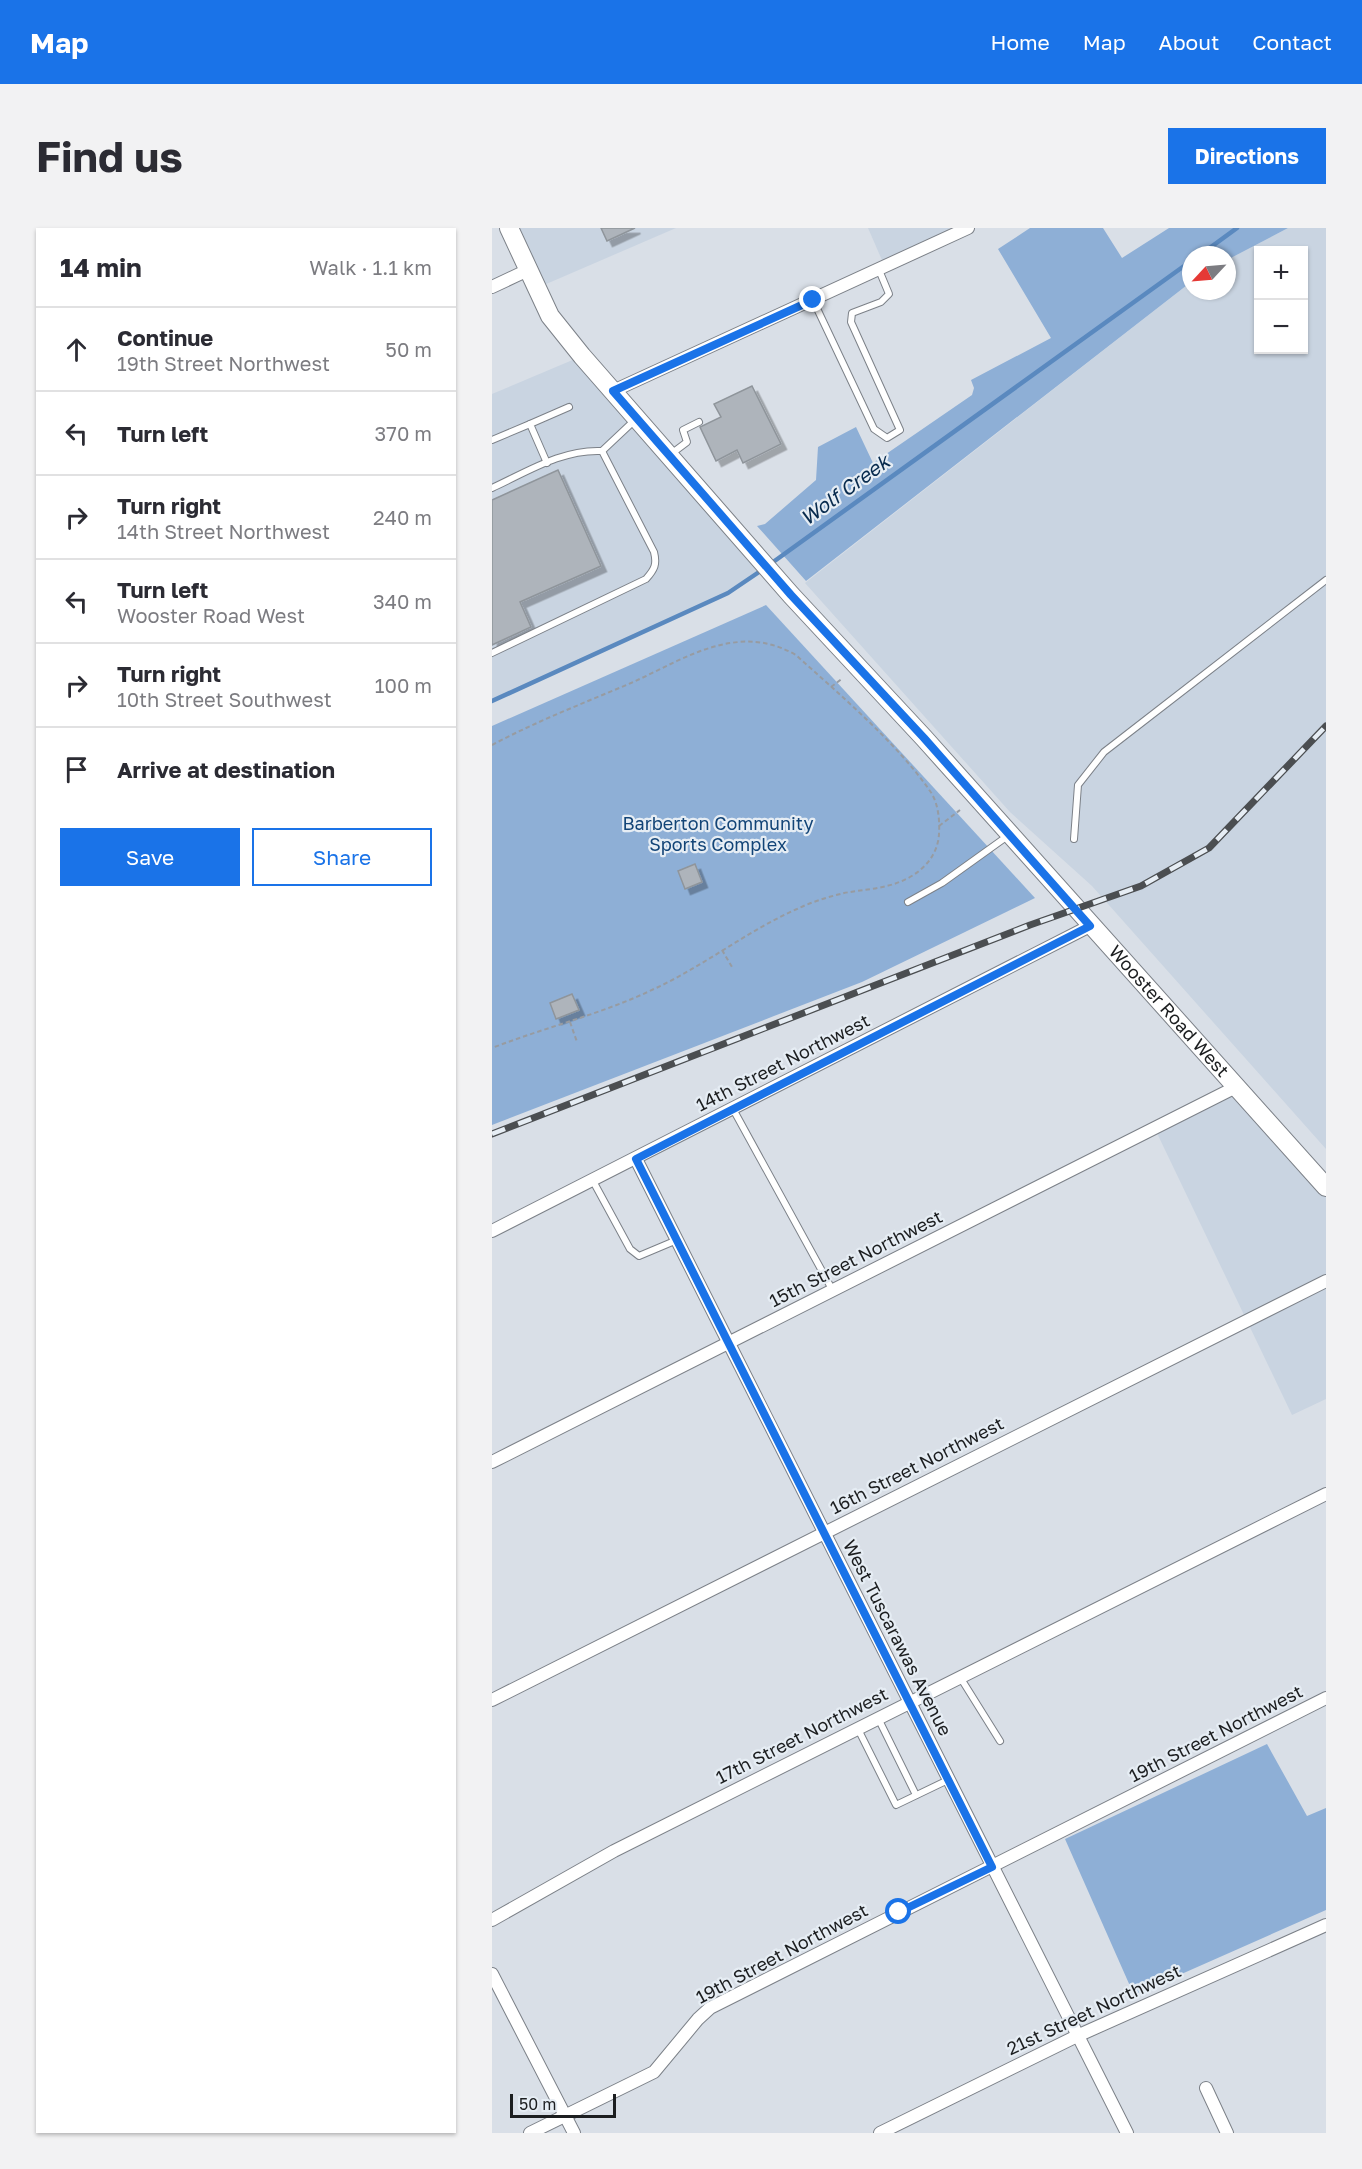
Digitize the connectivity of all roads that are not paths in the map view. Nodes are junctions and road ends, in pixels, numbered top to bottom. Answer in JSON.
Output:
{"nodes":[{"id":1,"x":509,"y":228,"type":"edge"},
{"id":2,"x":968,"y":228,"type":"edge"},
{"id":3,"x":528,"y":270,"type":"junction"},
{"id":4,"x":879,"y":270,"type":"junction"},
{"id":5,"x":492,"y":287,"type":"edge"},
{"id":6,"x":813,"y":300,"type":"junction"},
{"id":7,"x":613,"y":391,"type":"junction"},
{"id":8,"x":569,"y":407,"type":"dead end"},
{"id":9,"x":638,"y":418,"type":"junction"},
{"id":10,"x":699,"y":422,"type":"dead end"},
{"id":11,"x":530,"y":424,"type":"junction"},
{"id":12,"x":492,"y":440,"type":"edge"},
{"id":13,"x":602,"y":451,"type":"junction"},
{"id":14,"x":670,"y":454,"type":"junction"},
{"id":15,"x":547,"y":463,"type":"junction"},
{"id":16,"x":492,"y":488,"type":"edge"},
{"id":17,"x":1326,"y":580,"type":"edge"},
{"id":18,"x":492,"y":653,"type":"edge"},
{"id":19,"x":1009,"y":834,"type":"junction"},
{"id":20,"x":1074,"y":840,"type":"dead end"},
{"id":21,"x":908,"y":902,"type":"dead end"},
{"id":22,"x":1090,"y":926,"type":"junction"},
{"id":23,"x":1236,"y":1087,"type":"junction"},
{"id":24,"x":733,"y":1109,"type":"junction"},
{"id":25,"x":636,"y":1159,"type":"junction"},
{"id":26,"x":593,"y":1181,"type":"junction"},
{"id":27,"x":1326,"y":1187,"type":"edge"},
{"id":28,"x":492,"y":1230,"type":"edge"},
{"id":29,"x":676,"y":1240,"type":"junction"},
{"id":30,"x":1326,"y":1281,"type":"edge"},
{"id":31,"x":833,"y":1292,"type":"junction"},
{"id":32,"x":729,"y":1344,"type":"junction"},
{"id":33,"x":492,"y":1462,"type":"edge"},
{"id":34,"x":1326,"y":1494,"type":"edge"},
{"id":35,"x":824,"y":1534,"type":"junction"},
{"id":36,"x":960,"y":1677,"type":"junction"},
{"id":37,"x":1326,"y":1698,"type":"edge"},
{"id":38,"x":492,"y":1700,"type":"edge"},
{"id":39,"x":909,"y":1702,"type":"junction"},
{"id":40,"x":878,"y":1718,"type":"junction"},
{"id":41,"x":857,"y":1728,"type":"junction"},
{"id":42,"x":1000,"y":1741,"type":"dead end"},
{"id":43,"x":948,"y":1780,"type":"junction"},
{"id":44,"x":916,"y":1795,"type":"junction"},
{"id":45,"x":992,"y":1867,"type":"junction"},
{"id":46,"x":492,"y":1920,"type":"edge"},
{"id":47,"x":1326,"y":1925,"type":"edge"},
{"id":48,"x":492,"y":1974,"type":"edge"},
{"id":49,"x":1077,"y":2036,"type":"junction"},
{"id":50,"x":1206,"y":2088,"type":"dead end"},
{"id":51,"x":565,"y":2116,"type":"junction"},
{"id":52,"x":530,"y":2133,"type":"edge"},
{"id":53,"x":574,"y":2133,"type":"edge"},
{"id":54,"x":880,"y":2133,"type":"edge"},
{"id":55,"x":1127,"y":2133,"type":"edge"},
{"id":56,"x":1227,"y":2133,"type":"edge"}],
"edges":[{"from":1,"to":3,"type":"main road","name":"Wooster Road West"},
{"from":2,"to":4,"type":"street"},
{"from":3,"to":5,"type":"street"},
{"from":3,"to":7,"type":"main road","name":"Wooster Road West"},
{"from":4,"to":6,"type":"street"},
{"from":4,"to":6,"type":"lane"},
{"from":6,"to":7,"type":"street"},
{"from":7,"to":9,"type":"main road","name":"Wooster Road West"},
{"from":8,"to":11,"type":"lane"},
{"from":9,"to":13,"type":"lane"},
{"from":9,"to":14,"type":"main road","name":"Wooster Road West"},
{"from":10,"to":14,"type":"lane"},
{"from":11,"to":12,"type":"lane"},
{"from":11,"to":15,"type":"lane"},
{"from":13,"to":15,"type":"lane"},
{"from":13,"to":18,"type":"lane"},
{"from":14,"to":19,"type":"main road","name":"Wooster Road West"},
{"from":15,"to":16,"type":"lane"},
{"from":17,"to":20,"type":"lane"},
{"from":19,"to":21,"type":"lane"},
{"from":19,"to":22,"type":"main road","name":"Wooster Road West"},
{"from":22,"to":23,"type":"main road","name":"Wooster Road West"},
{"from":22,"to":24,"type":"street","name":"14th Street Northwest"},
{"from":23,"to":27,"type":"main road","name":"Wooster Road West"},
{"from":23,"to":31,"type":"street","name":"15th Street Northwest"},
{"from":24,"to":25,"type":"street","name":"14th Street Northwest"},
{"from":24,"to":31,"type":"lane"},
{"from":25,"to":26,"type":"street","name":"14th Street Northwest"},
{"from":25,"to":29,"type":"street","name":"West Tuscarawas Avenue"},
{"from":26,"to":28,"type":"street","name":"14th Street Northwest"},
{"from":26,"to":29,"type":"lane"},
{"from":29,"to":32,"type":"street","name":"West Tuscarawas Avenue"},
{"from":30,"to":35,"type":"street","name":"16th Street Northwest"},
{"from":31,"to":32,"type":"street","name":"15th Street Northwest"},
{"from":32,"to":33,"type":"street","name":"15th Street Northwest"},
{"from":32,"to":35,"type":"street","name":"West Tuscarawas Avenue"},
{"from":34,"to":36,"type":"street","name":"17th Street Northwest"},
{"from":35,"to":38,"type":"street","name":"16th Street Northwest"},
{"from":35,"to":39,"type":"street","name":"West Tuscarawas Avenue"},
{"from":36,"to":39,"type":"street","name":"17th Street Northwest"},
{"from":36,"to":42,"type":"lane"},
{"from":37,"to":45,"type":"street","name":"19th Street Northwest"},
{"from":39,"to":40,"type":"street","name":"17th Street Northwest"},
{"from":39,"to":43,"type":"street","name":"West Tuscarawas Avenue"},
{"from":40,"to":41,"type":"street","name":"17th Street Northwest"},
{"from":40,"to":44,"type":"lane"},
{"from":41,"to":44,"type":"lane"},
{"from":41,"to":46,"type":"street","name":"17th Street Northwest"},
{"from":43,"to":44,"type":"lane"},
{"from":43,"to":45,"type":"street","name":"West Tuscarawas Avenue"},
{"from":45,"to":49,"type":"street","name":"West Tuscarawas Avenue"},
{"from":45,"to":51,"type":"street","name":"19th Street Northwest"},
{"from":47,"to":49,"type":"street","name":"21st Street Northwest"},
{"from":48,"to":51,"type":"street"},
{"from":49,"to":54,"type":"street","name":"21st Street Northwest"},
{"from":49,"to":55,"type":"street","name":"West Tuscarawas Avenue"},
{"from":50,"to":56,"type":"street"},
{"from":51,"to":52,"type":"street","name":"19th Street Northwest"},
{"from":51,"to":53,"type":"street"}]}
